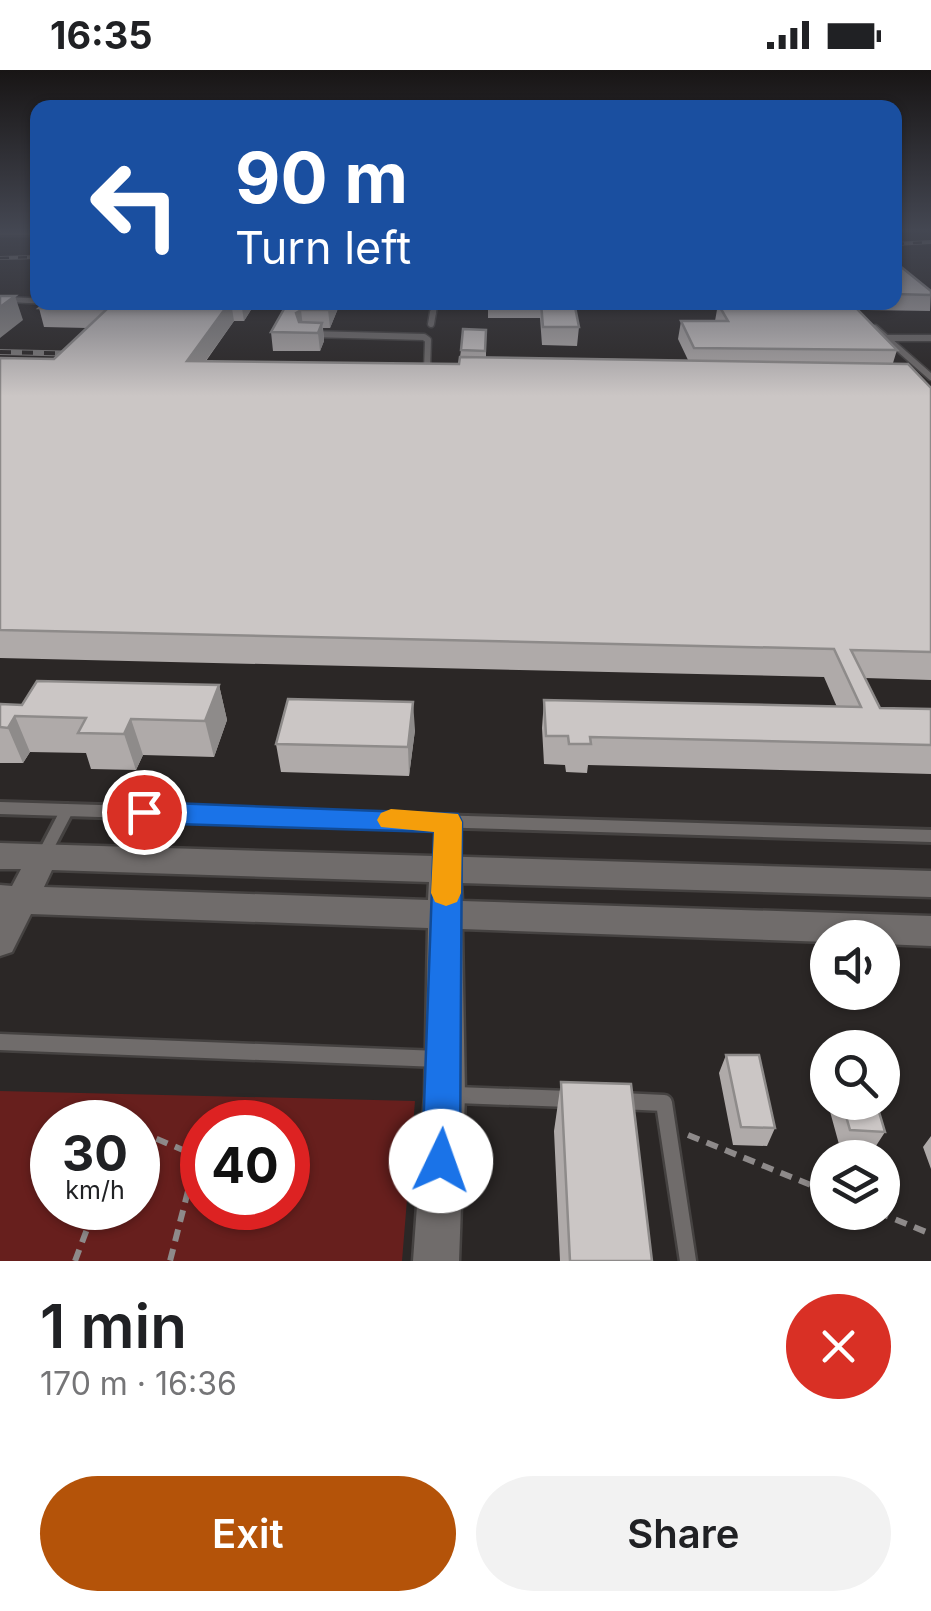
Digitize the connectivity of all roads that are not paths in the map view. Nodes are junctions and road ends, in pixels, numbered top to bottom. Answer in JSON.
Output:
{"nodes":[{"id":1,"x":0,"y":299,"type":"edge"},
{"id":2,"x":30,"y":301,"type":"edge"},
{"id":3,"x":435,"y":310,"type":"edge"},
{"id":4,"x":432,"y":324,"type":"dead end"},
{"id":5,"x":873,"y":326,"type":"edge"},
{"id":6,"x":304,"y":334,"type":"edge"},
{"id":7,"x":886,"y":338,"type":"junction"},
{"id":8,"x":931,"y":338,"type":"edge"},
{"id":9,"x":407,"y":370,"type":"edge"},
{"id":10,"x":426,"y":370,"type":"junction"},
{"id":11,"x":444,"y":370,"type":"edge"},
{"id":12,"x":911,"y":378,"type":"edge"},
{"id":13,"x":931,"y":378,"type":"edge"},
{"id":14,"x":0,"y":808,"type":"edge"},
{"id":15,"x":67,"y":810,"type":"junction"},
{"id":16,"x":448,"y":822,"type":"junction"},
{"id":17,"x":931,"y":836,"type":"edge"},
{"id":18,"x":0,"y":856,"type":"edge"},
{"id":19,"x":43,"y":857,"type":"junction"},
{"id":20,"x":445,"y":869,"type":"junction"},
{"id":21,"x":931,"y":884,"type":"edge"},
{"id":22,"x":10,"y":900,"type":"edge"},
{"id":23,"x":448,"y":917,"type":"junction"},
{"id":24,"x":931,"y":931,"type":"edge"},
{"id":25,"x":0,"y":941,"type":"edge"},
{"id":26,"x":0,"y":1042,"type":"edge"},
{"id":27,"x":445,"y":1077,"type":"junction"},
{"id":28,"x":584,"y":1100,"type":"edge"},
{"id":29,"x":604,"y":1101,"type":"edge"},
{"id":30,"x":436,"y":1261,"type":"edge"},
{"id":31,"x":688,"y":1261,"type":"edge"}],
"edges":[{"from":1,"to":2,"type":"lane"},
{"from":3,"to":4,"type":"lane"},
{"from":5,"to":7,"type":"lane"},
{"from":6,"to":10,"type":"lane"},
{"from":7,"to":8,"type":"lane"},
{"from":7,"to":13,"type":"lane"},
{"from":9,"to":10,"type":"lane"},
{"from":10,"to":11,"type":"lane"},
{"from":12,"to":13,"type":"lane"},
{"from":14,"to":15,"type":"lane"},
{"from":15,"to":16,"type":"lane"},
{"from":15,"to":19,"type":"lane"},
{"from":16,"to":17,"type":"lane"},
{"from":16,"to":20,"type":"lane"},
{"from":18,"to":19,"type":"street"},
{"from":19,"to":20,"type":"street"},
{"from":19,"to":22,"type":"street"},
{"from":20,"to":21,"type":"street"},
{"from":20,"to":23,"type":"street"},
{"from":22,"to":23,"type":"street"},
{"from":22,"to":25,"type":"street"},
{"from":23,"to":24,"type":"street"},
{"from":23,"to":27,"type":"street"},
{"from":26,"to":27,"type":"lane"},
{"from":27,"to":28,"type":"lane"},
{"from":27,"to":30,"type":"street"},
{"from":29,"to":31,"type":"lane"}]}
